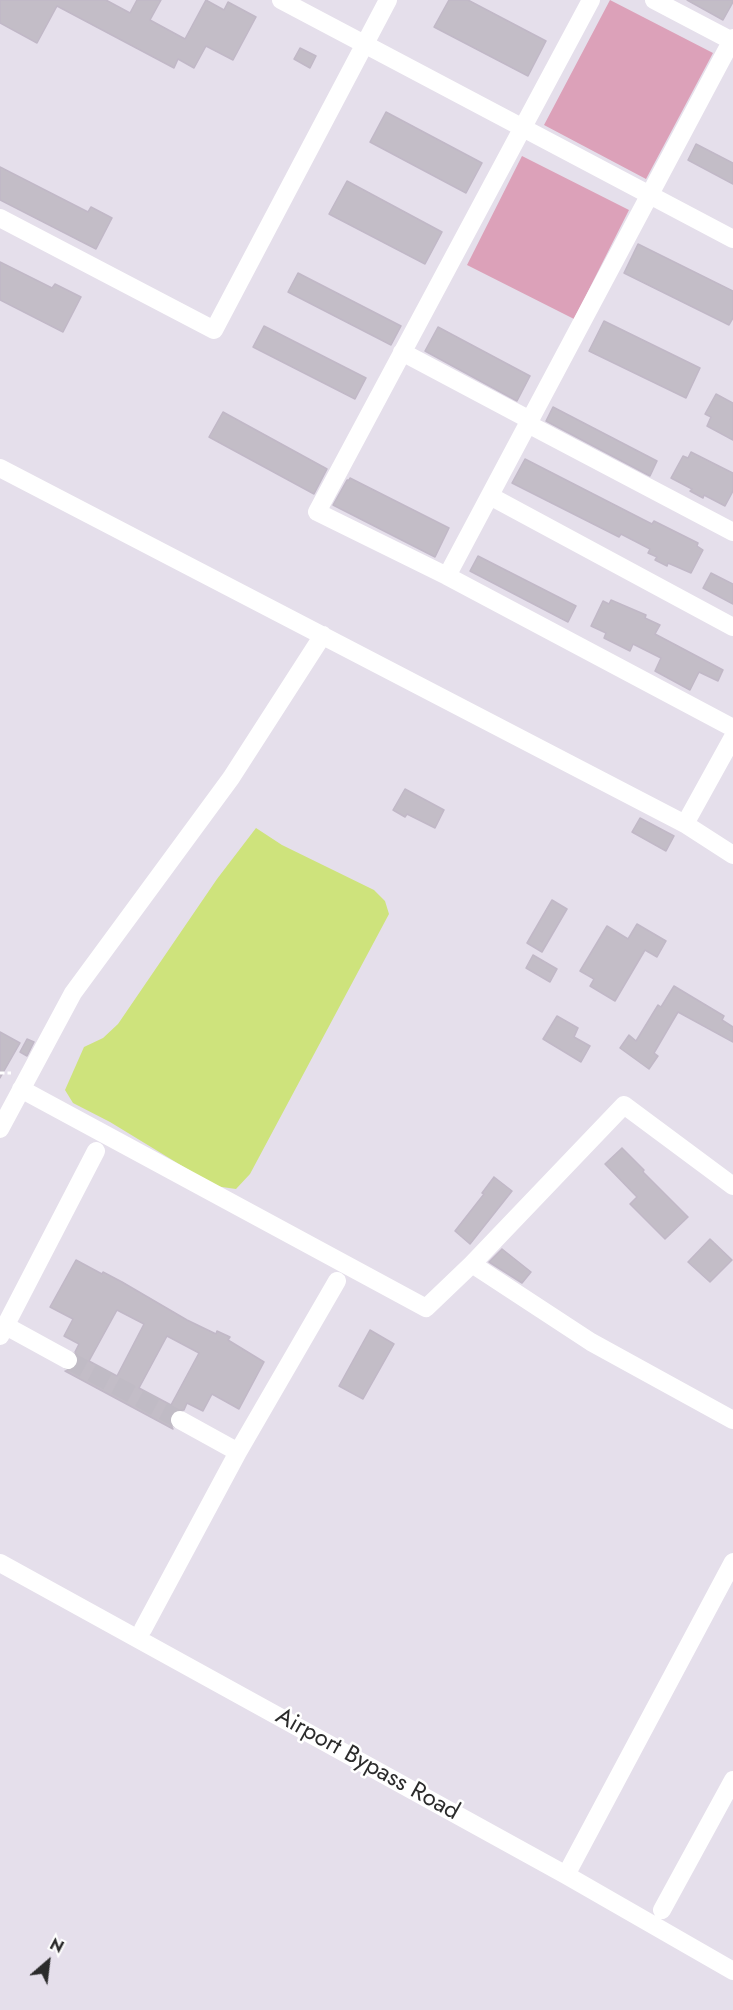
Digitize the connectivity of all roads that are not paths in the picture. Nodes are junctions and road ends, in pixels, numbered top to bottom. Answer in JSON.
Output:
{"nodes":[{"id":1,"x":281,"y":0,"type":"edge"},
{"id":2,"x":388,"y":0,"type":"edge"},
{"id":3,"x":591,"y":0,"type":"edge"},
{"id":4,"x":654,"y":0,"type":"edge"},
{"id":5,"x":732,"y":39,"type":"edge"},
{"id":6,"x":365,"y":45,"type":"junction"},
{"id":7,"x":523,"y":127,"type":"junction"},
{"id":8,"x":650,"y":195,"type":"junction"},
{"id":9,"x":0,"y":218,"type":"edge"},
{"id":10,"x":733,"y":239,"type":"edge"},
{"id":11,"x":402,"y":352,"type":"junction"},
{"id":12,"x":529,"y":422,"type":"junction"},
{"id":13,"x":0,"y":468,"type":"edge"},
{"id":14,"x":490,"y":496,"type":"junction"},
{"id":15,"x":733,"y":532,"type":"edge"},
{"id":16,"x":447,"y":576,"type":"junction"},
{"id":17,"x":733,"y":627,"type":"edge"},
{"id":18,"x":323,"y":635,"type":"junction"},
{"id":19,"x":733,"y":728,"type":"edge"},
{"id":20,"x":733,"y":737,"type":"edge"},
{"id":21,"x":685,"y":824,"type":"junction"},
{"id":22,"x":733,"y":855,"type":"edge"},
{"id":23,"x":21,"y":1089,"type":"junction"},
{"id":24,"x":0,"y":1129,"type":"edge"},
{"id":25,"x":96,"y":1151,"type":"dead end"},
{"id":26,"x":733,"y":1186,"type":"edge"},
{"id":27,"x":472,"y":1264,"type":"junction"},
{"id":28,"x":337,"y":1281,"type":"dead end"},
{"id":29,"x":3,"y":1331,"type":"edge"},
{"id":30,"x":68,"y":1360,"type":"tunnel mouth"},
{"id":31,"x":180,"y":1420,"type":"tunnel mouth"},
{"id":32,"x":733,"y":1420,"type":"edge"},
{"id":33,"x":238,"y":1452,"type":"junction"},
{"id":34,"x":733,"y":1562,"type":"edge"},
{"id":35,"x":0,"y":1563,"type":"edge"},
{"id":36,"x":143,"y":1629,"type":"dead end"},
{"id":37,"x":733,"y":1780,"type":"edge"},
{"id":38,"x":566,"y":1875,"type":"junction"},
{"id":39,"x":662,"y":1910,"type":"dead end"},
{"id":40,"x":733,"y":1971,"type":"edge"}],
"edges":[{"from":1,"to":6,"type":"street"},
{"from":2,"to":6,"type":"street"},
{"from":3,"to":7,"type":"street"},
{"from":4,"to":5,"type":"street"},
{"from":5,"to":8,"type":"street"},
{"from":6,"to":7,"type":"street"},
{"from":6,"to":9,"type":"street"},
{"from":7,"to":8,"type":"street"},
{"from":7,"to":11,"type":"street"},
{"from":8,"to":10,"type":"street"},
{"from":8,"to":12,"type":"street"},
{"from":11,"to":12,"type":"street"},
{"from":11,"to":16,"type":"street"},
{"from":12,"to":14,"type":"street"},
{"from":12,"to":15,"type":"street"},
{"from":13,"to":18,"type":"street"},
{"from":14,"to":16,"type":"street"},
{"from":14,"to":17,"type":"street"},
{"from":16,"to":19,"type":"street"},
{"from":18,"to":21,"type":"street"},
{"from":18,"to":23,"type":"street"},
{"from":20,"to":21,"type":"street"},
{"from":21,"to":22,"type":"street"},
{"from":23,"to":24,"type":"street"},
{"from":23,"to":27,"type":"street"},
{"from":25,"to":29,"type":"street"},
{"from":26,"to":27,"type":"street"},
{"from":27,"to":32,"type":"street"},
{"from":28,"to":33,"type":"street"},
{"from":29,"to":30,"type":"street"},
{"from":31,"to":33,"type":"street"},
{"from":33,"to":36,"type":"street"},
{"from":34,"to":38,"type":"street"},
{"from":35,"to":38,"type":"street","name":"Airport Bypass Road"},
{"from":37,"to":39,"type":"street"},
{"from":38,"to":40,"type":"street","name":"Airport Bypass Road"}]}
